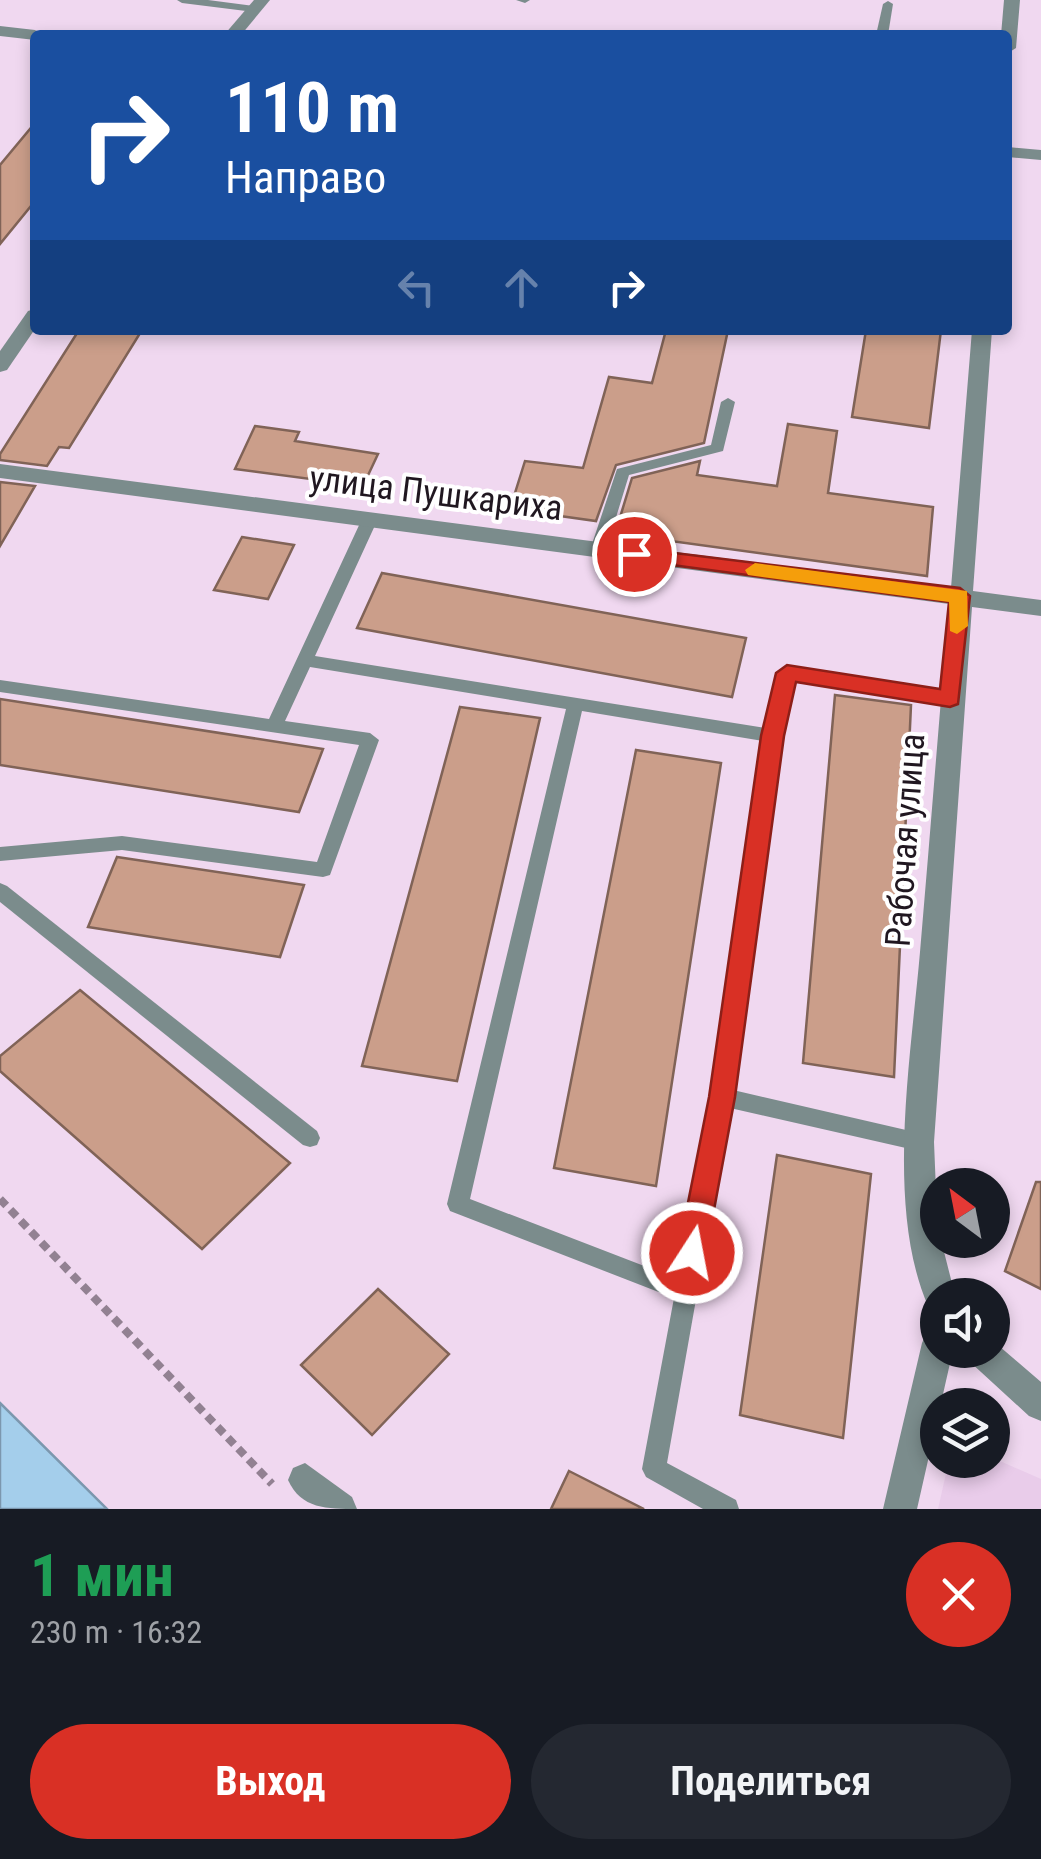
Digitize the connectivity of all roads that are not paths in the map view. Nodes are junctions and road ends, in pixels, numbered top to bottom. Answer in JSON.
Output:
{"nodes":[{"id":1,"x":182,"y":0,"type":"edge"},
{"id":2,"x":1012,"y":0,"type":"edge"},
{"id":3,"x":888,"y":4,"type":"dead end"},
{"id":4,"x":258,"y":5,"type":"edge"},
{"id":5,"x":236,"y":30,"type":"edge"},
{"id":6,"x":883,"y":30,"type":"edge"},
{"id":7,"x":1010,"y":30,"type":"edge"},
{"id":8,"x":0,"y":31,"type":"edge"},
{"id":9,"x":30,"y":34,"type":"edge"},
{"id":10,"x":1012,"y":152,"type":"edge"},
{"id":11,"x":1041,"y":155,"type":"edge"},
{"id":12,"x":30,"y":322,"type":"edge"},
{"id":13,"x":982,"y":335,"type":"edge"},
{"id":14,"x":0,"y":366,"type":"edge"},
{"id":15,"x":728,"y":402,"type":"dead end"},
{"id":16,"x":0,"y":470,"type":"edge"},
{"id":17,"x":369,"y":520,"type":"junction"},
{"id":18,"x":598,"y":550,"type":"junction"},
{"id":19,"x":960,"y":596,"type":"junction"},
{"id":20,"x":1041,"y":608,"type":"edge"},
{"id":21,"x":305,"y":660,"type":"junction"},
{"id":22,"x":0,"y":686,"type":"edge"},
{"id":23,"x":950,"y":699,"type":"junction"},
{"id":24,"x":575,"y":706,"type":"junction"},
{"id":25,"x":274,"y":726,"type":"junction"},
{"id":26,"x":772,"y":736,"type":"junction"},
{"id":27,"x":0,"y":854,"type":"edge"},
{"id":28,"x":0,"y":891,"type":"edge"},
{"id":29,"x":722,"y":1097,"type":"junction"},
{"id":30,"x":310,"y":1138,"type":"dead end"},
{"id":31,"x":919,"y":1142,"type":"junction"},
{"id":32,"x":935,"y":1278,"type":"edge"},
{"id":33,"x":685,"y":1292,"type":"junction"},
{"id":34,"x":932,"y":1368,"type":"edge"},
{"id":35,"x":1000,"y":1368,"type":"edge"},
{"id":36,"x":1041,"y":1404,"type":"edge"},
{"id":37,"x":295,"y":1488,"type":"road end"},
{"id":38,"x":340,"y":1509,"type":"edge"},
{"id":39,"x":727,"y":1509,"type":"edge"},
{"id":40,"x":900,"y":1509,"type":"edge"}],
"edges":[{"from":1,"to":4,"type":"lane"},
{"from":2,"to":7,"type":"street"},
{"from":3,"to":6,"type":"lane"},
{"from":4,"to":5,"type":"street"},
{"from":8,"to":9,"type":"street"},
{"from":10,"to":11,"type":"street"},
{"from":12,"to":14,"type":"street"},
{"from":13,"to":19,"type":"street","name":"Рабочая улица"},
{"from":15,"to":18,"type":"lane"},
{"from":16,"to":17,"type":"street","name":"улица Пушкариха"},
{"from":17,"to":18,"type":"street","name":"улица Пушкариха"},
{"from":17,"to":21,"type":"lane"},
{"from":18,"to":19,"type":"street","name":"улица Пушкариха"},
{"from":19,"to":20,"type":"street","name":"улица Пушкариха"},
{"from":19,"to":23,"type":"street","name":"Рабочая улица"},
{"from":21,"to":24,"type":"lane"},
{"from":21,"to":25,"type":"lane"},
{"from":22,"to":25,"type":"lane"},
{"from":23,"to":26,"type":"lane"},
{"from":23,"to":31,"type":"street","name":"Рабочая улица"},
{"from":24,"to":26,"type":"lane"},
{"from":24,"to":33,"type":"lane"},
{"from":25,"to":27,"type":"lane"},
{"from":26,"to":29,"type":"lane"},
{"from":28,"to":30,"type":"lane"},
{"from":29,"to":31,"type":"lane"},
{"from":29,"to":33,"type":"lane"},
{"from":31,"to":32,"type":"street","name":"Рабочая улица"},
{"from":33,"to":39,"type":"lane"},
{"from":34,"to":40,"type":"street"},
{"from":35,"to":36,"type":"street"},
{"from":37,"to":38,"type":"street"}]}
